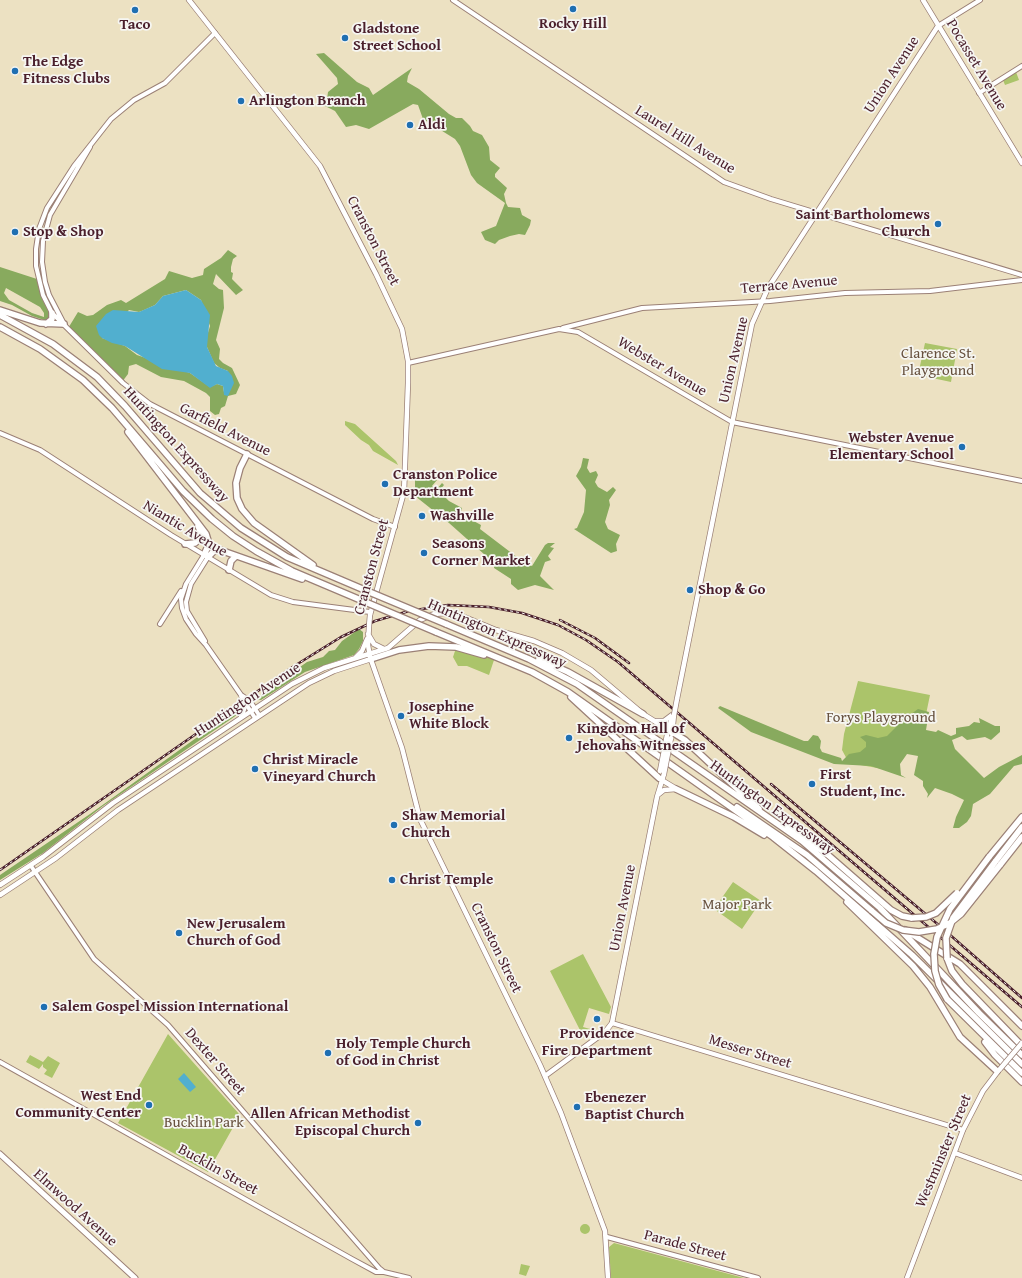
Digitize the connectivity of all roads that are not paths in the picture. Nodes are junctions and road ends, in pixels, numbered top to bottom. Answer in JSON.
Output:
{"nodes":[{"id":1,"x":189,"y":0,"type":"edge"},
{"id":2,"x":453,"y":0,"type":"edge"},
{"id":3,"x":923,"y":0,"type":"edge"},
{"id":4,"x":980,"y":0,"type":"edge"},
{"id":5,"x":938,"y":26,"type":"junction"},
{"id":6,"x":215,"y":33,"type":"junction"},
{"id":7,"x":1022,"y":66,"type":"edge"},
{"id":8,"x":979,"y":93,"type":"junction"},
{"id":9,"x":94,"y":140,"type":"junction"},
{"id":10,"x":1022,"y":163,"type":"edge"},
{"id":11,"x":63,"y":183,"type":"junction"},
{"id":12,"x":68,"y":186,"type":"junction"},
{"id":13,"x":817,"y":212,"type":"junction"},
{"id":14,"x":1022,"y":275,"type":"edge"},
{"id":15,"x":1022,"y":280,"type":"edge"},
{"id":16,"x":761,"y":301,"type":"junction"},
{"id":17,"x":0,"y":310,"type":"edge"},
{"id":18,"x":52,"y":313,"type":"junction"},
{"id":19,"x":0,"y":315,"type":"edge"},
{"id":20,"x":46,"y":324,"type":"junction"},
{"id":21,"x":64,"y":324,"type":"junction"},
{"id":22,"x":0,"y":327,"type":"edge"},
{"id":23,"x":559,"y":329,"type":"junction"},
{"id":24,"x":408,"y":363,"type":"junction"},
{"id":25,"x":112,"y":408,"type":"junction"},
{"id":26,"x":732,"y":422,"type":"junction"},
{"id":27,"x":0,"y":433,"type":"edge"},
{"id":28,"x":247,"y":454,"type":"junction"},
{"id":29,"x":1022,"y":482,"type":"edge"},
{"id":30,"x":192,"y":516,"type":"junction"},
{"id":31,"x":395,"y":527,"type":"junction"},
{"id":32,"x":185,"y":544,"type":"junction"},
{"id":33,"x":206,"y":556,"type":"junction"},
{"id":34,"x":236,"y":556,"type":"junction"},
{"id":35,"x":230,"y":570,"type":"junction"},
{"id":36,"x":314,"y":581,"type":"junction"},
{"id":37,"x":186,"y":584,"type":"junction"},
{"id":38,"x":349,"y":584,"type":"junction"},
{"id":39,"x":370,"y":613,"type":"junction"},
{"id":40,"x":160,"y":624,"type":"dead end"},
{"id":41,"x":368,"y":634,"type":"junction"},
{"id":42,"x":479,"y":638,"type":"junction"},
{"id":43,"x":206,"y":645,"type":"junction"},
{"id":44,"x":386,"y":649,"type":"junction"},
{"id":45,"x":370,"y":657,"type":"junction"},
{"id":46,"x":354,"y":659,"type":"junction"},
{"id":47,"x":520,"y":666,"type":"junction"},
{"id":48,"x":545,"y":678,"type":"junction"},
{"id":49,"x":248,"y":703,"type":"junction"},
{"id":50,"x":253,"y":710,"type":"junction"},
{"id":51,"x":643,"y":714,"type":"junction"},
{"id":52,"x":673,"y":714,"type":"junction"},
{"id":53,"x":257,"y":716,"type":"junction"},
{"id":54,"x":240,"y":719,"type":"junction"},
{"id":55,"x":654,"y":720,"type":"junction"},
{"id":56,"x":670,"y":734,"type":"junction"},
{"id":57,"x":661,"y":779,"type":"junction"},
{"id":58,"x":676,"y":789,"type":"junction"},
{"id":59,"x":712,"y":794,"type":"junction"},
{"id":60,"x":657,"y":797,"type":"junction"},
{"id":61,"x":1021,"y":817,"type":"edge"},
{"id":62,"x":768,"y":818,"type":"junction"},
{"id":63,"x":774,"y":821,"type":"junction"},
{"id":64,"x":1022,"y":827,"type":"edge"},
{"id":65,"x":1022,"y":837,"type":"edge"},
{"id":66,"x":789,"y":849,"type":"junction"},
{"id":67,"x":989,"y":857,"type":"junction"},
{"id":68,"x":997,"y":864,"type":"junction"},
{"id":69,"x":31,"y":866,"type":"junction"},
{"id":70,"x":35,"y":872,"type":"junction"},
{"id":71,"x":0,"y":885,"type":"edge"},
{"id":72,"x":836,"y":888,"type":"junction"},
{"id":73,"x":0,"y":895,"type":"edge"},
{"id":74,"x":894,"y":923,"type":"junction"},
{"id":75,"x":612,"y":1024,"type":"junction"},
{"id":76,"x":1022,"y":1026,"type":"edge"},
{"id":77,"x":977,"y":1030,"type":"junction"},
{"id":78,"x":1022,"y":1045,"type":"edge"},
{"id":79,"x":1022,"y":1055,"type":"edge"},
{"id":80,"x":0,"y":1062,"type":"edge"},
{"id":81,"x":1022,"y":1064,"type":"edge"},
{"id":82,"x":999,"y":1070,"type":"junction"},
{"id":83,"x":1022,"y":1073,"type":"edge"},
{"id":84,"x":545,"y":1076,"type":"junction"},
{"id":85,"x":1022,"y":1082,"type":"edge"},
{"id":86,"x":963,"y":1130,"type":"junction"},
{"id":87,"x":955,"y":1153,"type":"junction"},
{"id":88,"x":0,"y":1154,"type":"edge"},
{"id":89,"x":1022,"y":1178,"type":"edge"},
{"id":90,"x":606,"y":1237,"type":"junction"},
{"id":91,"x":384,"y":1272,"type":"junction"},
{"id":92,"x":135,"y":1278,"type":"edge"},
{"id":93,"x":409,"y":1278,"type":"edge"},
{"id":94,"x":608,"y":1278,"type":"edge"},
{"id":95,"x":758,"y":1278,"type":"edge"},
{"id":96,"x":907,"y":1278,"type":"edge"}],
"edges":[{"from":1,"to":6,"type":"main road","name":"Cranston Street"},
{"from":2,"to":13,"type":"street","name":"Laurel Hill Avenue"},
{"from":3,"to":5,"type":"main road","name":"Pocasset Avenue"},
{"from":4,"to":5,"type":"street","name":"Union Avenue"},
{"from":5,"to":8,"type":"main road","name":"Pocasset Avenue"},
{"from":5,"to":13,"type":"main road","name":"Union Avenue"},
{"from":6,"to":9,"type":"street","name":"Garfield Avenue"},
{"from":6,"to":24,"type":"main road","name":"Cranston Street"},
{"from":7,"to":8,"type":"street"},
{"from":8,"to":10,"type":"main road","name":"Pocasset Avenue"},
{"from":9,"to":11,"type":"street","name":"Garfield Avenue"},
{"from":9,"to":12,"type":"street","name":"Garfield Avenue"},
{"from":11,"to":12,"type":"street"},
{"from":11,"to":18,"type":"street","name":"Garfield Avenue"},
{"from":12,"to":21,"type":"street","name":"Garfield Avenue"},
{"from":13,"to":14,"type":"street","name":"Laurel Hill Avenue"},
{"from":13,"to":16,"type":"main road","name":"Union Avenue"},
{"from":15,"to":16,"type":"street","name":"Terrace Avenue"},
{"from":16,"to":23,"type":"street","name":"Terrace Avenue"},
{"from":16,"to":26,"type":"main road","name":"Union Avenue"},
{"from":17,"to":20,"type":"highway"},
{"from":18,"to":20,"type":"highway"},
{"from":18,"to":21,"type":"street","name":"Garfield Avenue"},
{"from":19,"to":38,"type":"highway","name":"Huntington Expressway"},
{"from":20,"to":21,"type":"highway"},
{"from":21,"to":28,"type":"street","name":"Garfield Avenue"},
{"from":22,"to":25,"type":"highway","name":"Huntington Expressway"},
{"from":23,"to":24,"type":"street","name":"Webster Avenue"},
{"from":23,"to":26,"type":"street","name":"Webster Avenue"},
{"from":24,"to":31,"type":"main road","name":"Cranston Street"},
{"from":25,"to":30,"type":"highway"},
{"from":25,"to":36,"type":"highway","name":"Huntington Expressway"},
{"from":26,"to":29,"type":"street","name":"Webster Avenue"},
{"from":26,"to":52,"type":"main road","name":"Union Avenue","bridge":true},
{"from":27,"to":32,"type":"street","name":"Niantic Avenue"},
{"from":28,"to":31,"type":"street","name":"Garfield Avenue"},
{"from":28,"to":38,"type":"highway"},
{"from":30,"to":32,"type":"highway"},
{"from":30,"to":33,"type":"highway"},
{"from":31,"to":39,"type":"main road","name":"Cranston Street"},
{"from":32,"to":33,"type":"street","name":"Niantic Avenue"},
{"from":33,"to":34,"type":"highway"},
{"from":33,"to":35,"type":"street","name":"Niantic Avenue"},
{"from":33,"to":37,"type":"street"},
{"from":33,"to":43,"type":"street"},
{"from":34,"to":35,"type":"highway"},
{"from":34,"to":36,"type":"highway"},
{"from":35,"to":39,"type":"street","name":"Niantic Avenue"},
{"from":36,"to":47,"type":"highway","name":"Huntington Expressway","bridge":true},
{"from":37,"to":40,"type":"street"},
{"from":37,"to":43,"type":"street"},
{"from":38,"to":42,"type":"highway","name":"Huntington Expressway","bridge":true},
{"from":39,"to":41,"type":"main road","name":"Cranston Street","bridge":true},
{"from":41,"to":44,"type":"main road"},
{"from":41,"to":45,"type":"main road","name":"Cranston Street"},
{"from":41,"to":46,"type":"main road"},
{"from":42,"to":51,"type":"highway"},
{"from":42,"to":62,"type":"highway","name":"Huntington Expressway"},
{"from":43,"to":49,"type":"street","bridge":true},
{"from":44,"to":45,"type":"main road","name":"Huntington Avenue"},
{"from":44,"to":51,"type":"main road","name":"Huntington Avenue"},
{"from":45,"to":46,"type":"main road","name":"Huntington Avenue"},
{"from":45,"to":47,"type":"highway"},
{"from":45,"to":53,"type":"main road","name":"Huntington Avenue"},
{"from":45,"to":84,"type":"main road","name":"Cranston Street"},
{"from":46,"to":50,"type":"main road","name":"Huntington Avenue"},
{"from":47,"to":48,"type":"highway","name":"Huntington Expressway"},
{"from":48,"to":57,"type":"highway"},
{"from":48,"to":59,"type":"highway","name":"Huntington Expressway"},
{"from":49,"to":50,"type":"street"},
{"from":49,"to":54,"type":"main road"},
{"from":50,"to":53,"type":"street"},
{"from":50,"to":54,"type":"main road","name":"Huntington Avenue"},
{"from":51,"to":55,"type":"main road","name":"Huntington Avenue"},
{"from":52,"to":55,"type":"main road"},
{"from":52,"to":56,"type":"main road","name":"Union Avenue"},
{"from":53,"to":70,"type":"main road","name":"Huntington Avenue"},
{"from":54,"to":69,"type":"main road","name":"Huntington Avenue"},
{"from":55,"to":56,"type":"main road","name":"Huntington Avenue"},
{"from":56,"to":57,"type":"main road","name":"Union Avenue","bridge":true},
{"from":56,"to":62,"type":"highway"},
{"from":57,"to":58,"type":"main road"},
{"from":57,"to":60,"type":"main road","name":"Union Avenue"},
{"from":58,"to":60,"type":"main road"},
{"from":58,"to":66,"type":"highway"},
{"from":59,"to":66,"type":"highway","name":"Huntington Expressway"},
{"from":59,"to":68,"type":"highway","bridge":true},
{"from":60,"to":75,"type":"main road","name":"Union Avenue"},
{"from":61,"to":67,"type":"highway"},
{"from":62,"to":63,"type":"highway","name":"Huntington Expressway"},
{"from":63,"to":67,"type":"highway","bridge":true},
{"from":63,"to":74,"type":"highway","name":"Huntington Expressway"},
{"from":64,"to":68,"type":"highway"},
{"from":65,"to":68,"type":"highway"},
{"from":66,"to":72,"type":"highway","name":"Huntington Expressway"},
{"from":67,"to":77,"type":"highway","bridge":true},
{"from":68,"to":78,"type":"highway","bridge":true},
{"from":69,"to":70,"type":"street","name":"Dexter Street"},
{"from":69,"to":71,"type":"main road","name":"Huntington Avenue"},
{"from":70,"to":73,"type":"main road","name":"Huntington Avenue"},
{"from":70,"to":91,"type":"street","name":"Dexter Street"},
{"from":72,"to":81,"type":"highway","name":"Huntington Expressway"},
{"from":72,"to":82,"type":"highway"},
{"from":74,"to":76,"type":"highway"},
{"from":74,"to":79,"type":"highway","name":"Huntington Expressway"},
{"from":75,"to":84,"type":"main road"},
{"from":75,"to":86,"type":"street","name":"Messer Street"},
{"from":77,"to":83,"type":"highway"},
{"from":77,"to":85,"type":"highway"},
{"from":78,"to":82,"type":"main road","name":"Westminster Street","bridge":true},
{"from":80,"to":91,"type":"street","name":"Bucklin Street"},
{"from":82,"to":86,"type":"main road","name":"Westminster Street"},
{"from":84,"to":90,"type":"main road","name":"Cranston Street"},
{"from":86,"to":87,"type":"main road","name":"Westminster Street"},
{"from":87,"to":89,"type":"main road"},
{"from":87,"to":96,"type":"main road","name":"Westminster Street"},
{"from":88,"to":92,"type":"main road","name":"Elmwood Avenue"},
{"from":90,"to":94,"type":"main road","name":"Cranston Street"},
{"from":90,"to":95,"type":"street","name":"Parade Street"},
{"from":91,"to":93,"type":"street"}]}
